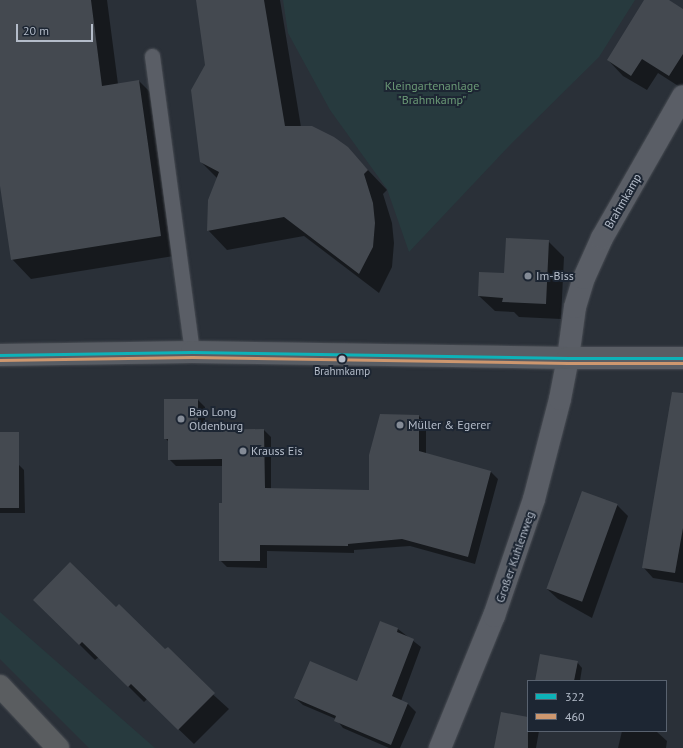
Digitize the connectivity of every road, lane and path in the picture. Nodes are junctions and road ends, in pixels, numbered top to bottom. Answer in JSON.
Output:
{"nodes":[{"id":1,"x":152,"y":56,"type":"dead end"},
{"id":2,"x":683,"y":96,"type":"edge"},
{"id":3,"x":192,"y":352,"type":"junction"},
{"id":4,"x":0,"y":355,"type":"edge"},
{"id":5,"x":568,"y":358,"type":"junction"},
{"id":6,"x":683,"y":358,"type":"edge"},
{"id":7,"x":0,"y":686,"type":"edge"},
{"id":8,"x":58,"y":748,"type":"edge"},
{"id":9,"x":440,"y":748,"type":"edge"}],
"edges":[{"from":1,"to":3,"type":"lane"},
{"from":2,"to":5,"type":"street","name":"Brahmkamp"},
{"from":3,"to":4,"type":"main road"},
{"from":3,"to":5,"type":"main road"},
{"from":5,"to":6,"type":"main road"},
{"from":5,"to":9,"type":"street","name":"Großer Kuhlenweg"},
{"from":7,"to":8,"type":"highway"}]}
